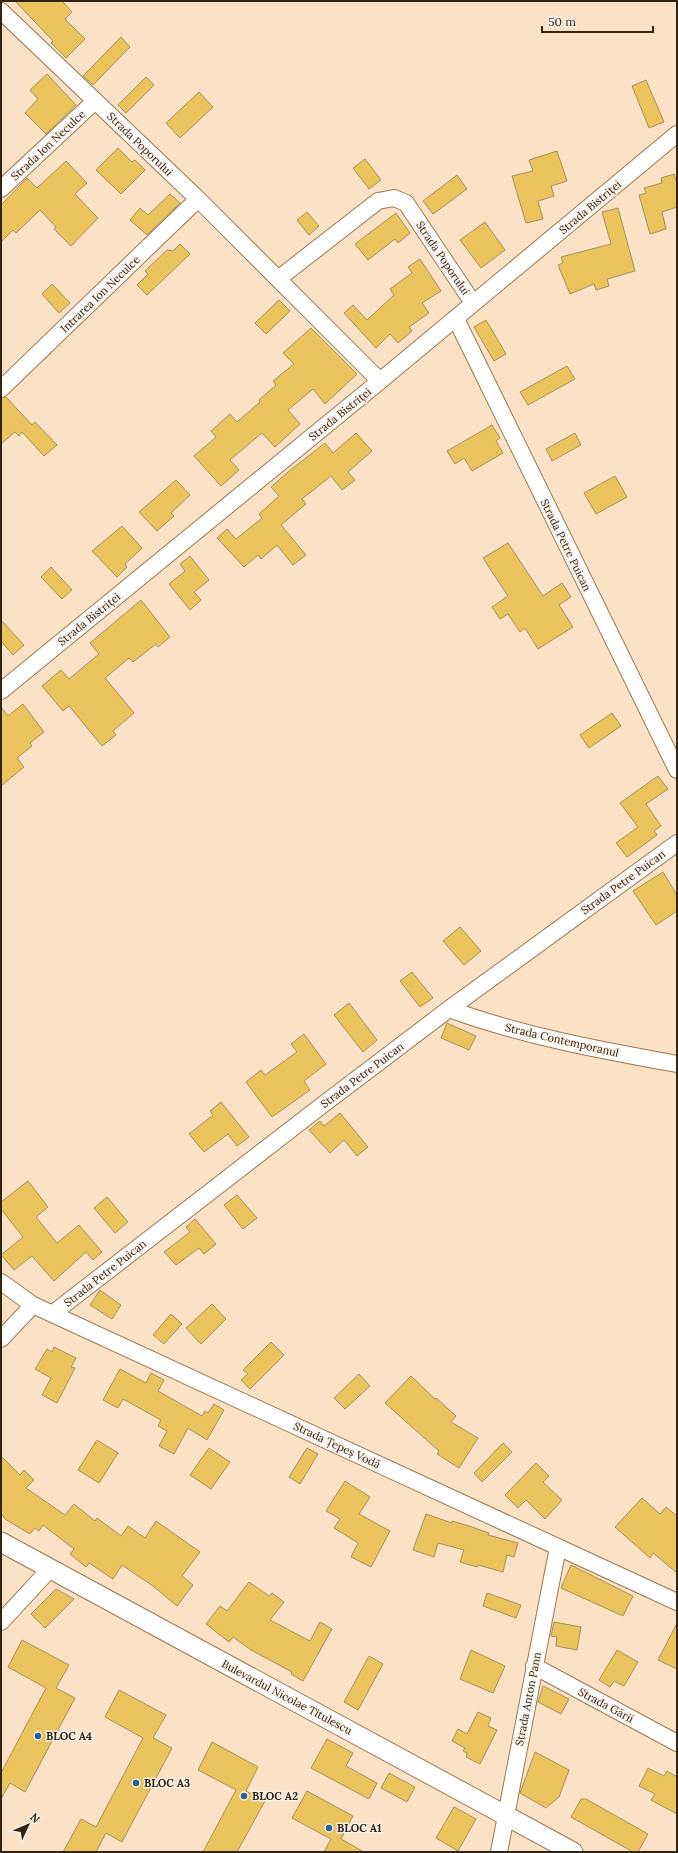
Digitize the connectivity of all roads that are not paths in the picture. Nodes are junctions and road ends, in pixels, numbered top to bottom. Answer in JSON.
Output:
{"nodes":[{"id":1,"x":4,"y":21,"type":"edge"},
{"id":2,"x":96,"y":101,"type":"junction"},
{"id":3,"x":677,"y":134,"type":"edge"},
{"id":4,"x":1,"y":190,"type":"edge"},
{"id":5,"x":198,"y":199,"type":"junction"},
{"id":6,"x":278,"y":279,"type":"junction"},
{"id":7,"x":474,"y":303,"type":"junction"},
{"id":8,"x":456,"y":319,"type":"junction"},
{"id":9,"x":380,"y":381,"type":"junction"},
{"id":10,"x":1,"y":389,"type":"edge"},
{"id":11,"x":1,"y":691,"type":"edge"},
{"id":12,"x":677,"y":770,"type":"edge"},
{"id":13,"x":677,"y":842,"type":"edge"},
{"id":14,"x":449,"y":1009,"type":"junction"},
{"id":15,"x":677,"y":1064,"type":"edge"},
{"id":16,"x":1,"y":1282,"type":"edge"},
{"id":17,"x":33,"y":1305,"type":"junction"},
{"id":18,"x":52,"y":1314,"type":"junction"},
{"id":19,"x":1,"y":1339,"type":"edge"},
{"id":20,"x":1,"y":1542,"type":"edge"},
{"id":21,"x":558,"y":1547,"type":"junction"},
{"id":22,"x":50,"y":1569,"type":"junction"},
{"id":23,"x":677,"y":1602,"type":"edge"},
{"id":24,"x":1,"y":1622,"type":"edge"},
{"id":25,"x":534,"y":1666,"type":"junction"},
{"id":26,"x":677,"y":1744,"type":"edge"},
{"id":27,"x":506,"y":1814,"type":"junction"},
{"id":28,"x":499,"y":1852,"type":"edge"},
{"id":29,"x":573,"y":1852,"type":"edge"}],
"edges":[{"from":1,"to":2,"type":"street","name":"Strada Poporului"},
{"from":2,"to":4,"type":"street","name":"Strada Ion Neculce"},
{"from":2,"to":5,"type":"street","name":"Strada Poporului"},
{"from":3,"to":7,"type":"street","name":"Strada Bistriței"},
{"from":5,"to":6,"type":"street","name":"Strada Poporului"},
{"from":5,"to":10,"type":"street","name":"Intrarea Ion Neculce"},
{"from":6,"to":7,"type":"street","name":"Strada Poporului"},
{"from":6,"to":9,"type":"street","name":"Strada Poporului"},
{"from":7,"to":8,"type":"street","name":"Strada Bistriței"},
{"from":8,"to":9,"type":"street","name":"Strada Bistriței"},
{"from":8,"to":12,"type":"street","name":"Strada Petre Puican"},
{"from":9,"to":11,"type":"street","name":"Strada Bistriței"},
{"from":13,"to":14,"type":"street","name":"Strada Petre Puican"},
{"from":14,"to":15,"type":"street","name":"Strada Contemporanul"},
{"from":14,"to":18,"type":"street","name":"Strada Petre Puican"},
{"from":16,"to":17,"type":"street","name":"Strada Țepeș Vodă"},
{"from":17,"to":18,"type":"street","name":"Strada Țepeș Vodă"},
{"from":17,"to":19,"type":"street"},
{"from":18,"to":21,"type":"street","name":"Strada Țepeș Vodă"},
{"from":20,"to":22,"type":"street","name":"Bulevardul Nicolae Titulescu"},
{"from":21,"to":23,"type":"street","name":"Strada Țepeș Vodă"},
{"from":21,"to":25,"type":"street","name":"Strada Anton Pann"},
{"from":22,"to":24,"type":"street"},
{"from":22,"to":27,"type":"street","name":"Bulevardul Nicolae Titulescu"},
{"from":25,"to":26,"type":"street","name":"Strada Gării"},
{"from":25,"to":27,"type":"street","name":"Strada Anton Pann"},
{"from":27,"to":28,"type":"street","name":"Strada Anton Pann"},
{"from":27,"to":29,"type":"street","name":"Bulevardul Nicolae Titulescu"}]}
